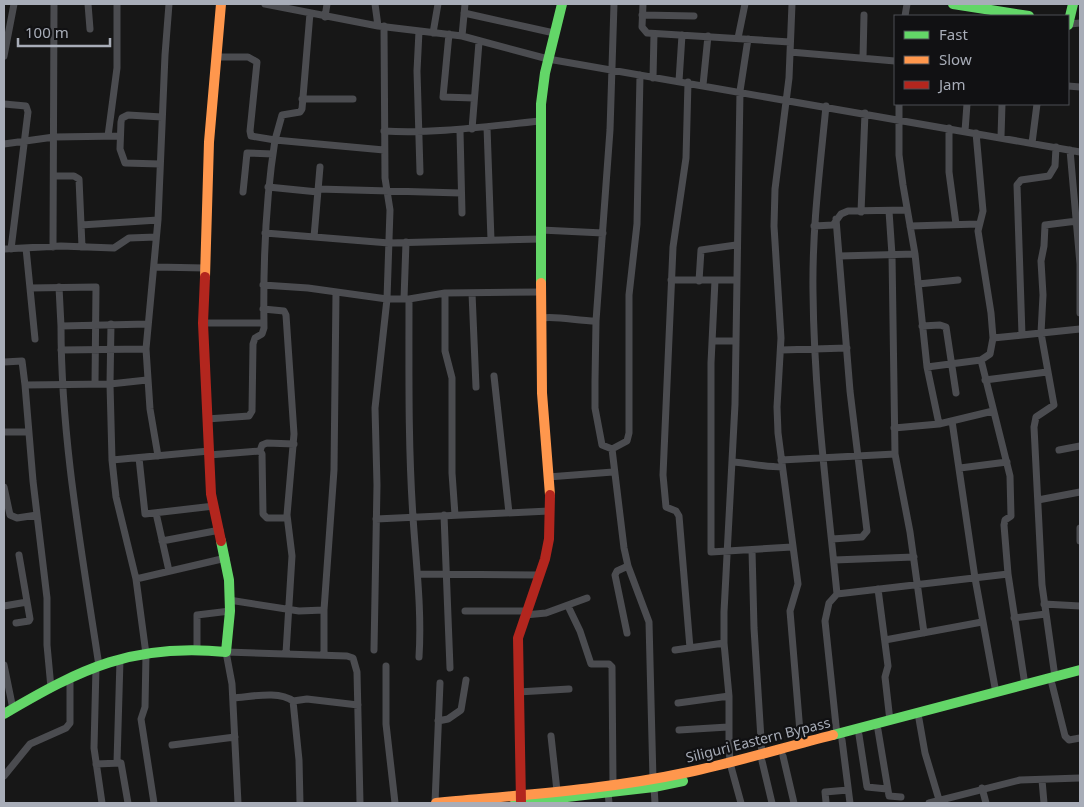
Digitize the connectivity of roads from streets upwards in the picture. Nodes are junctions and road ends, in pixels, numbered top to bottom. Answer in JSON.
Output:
{"nodes":[{"id":1,"x":14,"y":4,"type":"edge"},
{"id":2,"x":54,"y":4,"type":"edge"},
{"id":3,"x":88,"y":4,"type":"edge"},
{"id":4,"x":118,"y":4,"type":"edge"},
{"id":5,"x":170,"y":4,"type":"edge"},
{"id":6,"x":222,"y":4,"type":"edge"},
{"id":7,"x":265,"y":4,"type":"edge"},
{"id":8,"x":327,"y":4,"type":"edge"},
{"id":9,"x":374,"y":4,"type":"edge"},
{"id":10,"x":438,"y":4,"type":"edge"},
{"id":11,"x":465,"y":4,"type":"edge"},
{"id":12,"x":562,"y":4,"type":"edge"},
{"id":13,"x":614,"y":4,"type":"edge"},
{"id":14,"x":643,"y":4,"type":"edge"},
{"id":15,"x":745,"y":4,"type":"edge"},
{"id":16,"x":792,"y":4,"type":"edge"},
{"id":17,"x":960,"y":4,"type":"edge"},
{"id":18,"x":1072,"y":4,"type":"edge"},
{"id":19,"x":464,"y":13,"type":"junction"},
{"id":20,"x":310,"y":14,"type":"junction"},
{"id":21,"x":642,"y":15,"type":"junction"},
{"id":22,"x":864,"y":15,"type":"dead end"},
{"id":23,"x":1023,"y":15,"type":"edge"},
{"id":24,"x":694,"y":16,"type":"dead end"},
{"id":25,"x":325,"y":17,"type":"junction"},
{"id":26,"x":1073,"y":24,"type":"edge"},
{"id":27,"x":381,"y":26,"type":"junction"},
{"id":28,"x":90,"y":29,"type":"dead end"},
{"id":29,"x":419,"y":31,"type":"junction"},
{"id":30,"x":433,"y":33,"type":"junction"},
{"id":31,"x":554,"y":33,"type":"junction"},
{"id":32,"x":449,"y":34,"type":"junction"},
{"id":33,"x":654,"y":34,"type":"junction"},
{"id":34,"x":682,"y":35,"type":"junction"},
{"id":35,"x":462,"y":36,"type":"junction"},
{"id":36,"x":708,"y":36,"type":"junction"},
{"id":37,"x":738,"y":38,"type":"junction"},
{"id":38,"x":748,"y":38,"type":"junction"},
{"id":39,"x":479,"y":42,"type":"junction"},
{"id":40,"x":790,"y":42,"type":"junction"},
{"id":41,"x":790,"y":52,"type":"junction"},
{"id":42,"x":4,"y":56,"type":"edge"},
{"id":43,"x":216,"y":57,"type":"junction"},
{"id":44,"x":863,"y":58,"type":"junction"},
{"id":45,"x":548,"y":59,"type":"junction"},
{"id":46,"x":894,"y":61,"type":"edge"},
{"id":47,"x":612,"y":69,"type":"junction"},
{"id":48,"x":640,"y":76,"type":"junction"},
{"id":49,"x":653,"y":78,"type":"junction"},
{"id":50,"x":679,"y":81,"type":"junction"},
{"id":51,"x":688,"y":82,"type":"junction"},
{"id":52,"x":703,"y":85,"type":"junction"},
{"id":53,"x":740,"y":91,"type":"junction"},
{"id":54,"x":474,"y":98,"type":"junction"},
{"id":55,"x":302,"y":99,"type":"junction"},
{"id":56,"x":353,"y":99,"type":"dead end"},
{"id":57,"x":786,"y":99,"type":"junction"},
{"id":58,"x":4,"y":104,"type":"edge"},
{"id":59,"x":899,"y":105,"type":"edge"},
{"id":60,"x":968,"y":105,"type":"edge"},
{"id":61,"x":1002,"y":105,"type":"edge"},
{"id":62,"x":1037,"y":105,"type":"edge"},
{"id":63,"x":826,"y":106,"type":"junction"},
{"id":64,"x":865,"y":113,"type":"junction"},
{"id":65,"x":162,"y":117,"type":"junction"},
{"id":66,"x":899,"y":119,"type":"junction"},
{"id":67,"x":541,"y":120,"type":"junction"},
{"id":68,"x":486,"y":127,"type":"junction"},
{"id":69,"x":949,"y":128,"type":"junction"},
{"id":70,"x":472,"y":129,"type":"junction"},
{"id":71,"x":384,"y":131,"type":"junction"},
{"id":72,"x":460,"y":131,"type":"junction"},
{"id":73,"x":965,"y":131,"type":"junction"},
{"id":74,"x":419,"y":133,"type":"junction"},
{"id":75,"x":976,"y":133,"type":"junction"},
{"id":76,"x":108,"y":136,"type":"junction"},
{"id":77,"x":120,"y":136,"type":"junction"},
{"id":78,"x":54,"y":137,"type":"junction"},
{"id":79,"x":1000,"y":137,"type":"junction"},
{"id":80,"x":275,"y":140,"type":"junction"},
{"id":81,"x":26,"y":141,"type":"junction"},
{"id":82,"x":1032,"y":143,"type":"junction"},
{"id":83,"x":4,"y":144,"type":"edge"},
{"id":84,"x":1056,"y":147,"type":"junction"},
{"id":85,"x":384,"y":150,"type":"junction"},
{"id":86,"x":1070,"y":150,"type":"junction"},
{"id":87,"x":1080,"y":152,"type":"edge"},
{"id":88,"x":273,"y":154,"type":"junction"},
{"id":89,"x":160,"y":164,"type":"junction"},
{"id":90,"x":320,"y":168,"type":"dead end"},
{"id":91,"x":420,"y":172,"type":"dead end"},
{"id":92,"x":54,"y":176,"type":"junction"},
{"id":93,"x":268,"y":187,"type":"junction"},
{"id":94,"x":318,"y":190,"type":"junction"},
{"id":95,"x":242,"y":192,"type":"dead end"},
{"id":96,"x":388,"y":192,"type":"junction"},
{"id":97,"x":461,"y":193,"type":"junction"},
{"id":98,"x":889,"y":210,"type":"junction"},
{"id":99,"x":907,"y":210,"type":"junction"},
{"id":100,"x":861,"y":212,"type":"junction"},
{"id":101,"x":462,"y":213,"type":"dead end"},
{"id":102,"x":836,"y":219,"type":"junction"},
{"id":103,"x":158,"y":220,"type":"junction"},
{"id":104,"x":1077,"y":221,"type":"junction"},
{"id":105,"x":956,"y":224,"type":"junction"},
{"id":106,"x":978,"y":224,"type":"junction"},
{"id":107,"x":81,"y":225,"type":"junction"},
{"id":108,"x":814,"y":226,"type":"junction"},
{"id":109,"x":910,"y":226,"type":"junction"},
{"id":110,"x":264,"y":233,"type":"junction"},
{"id":111,"x":603,"y":233,"type":"junction"},
{"id":112,"x":541,"y":234,"type":"junction"},
{"id":113,"x":314,"y":237,"type":"junction"},
{"id":114,"x":156,"y":238,"type":"junction"},
{"id":115,"x":491,"y":240,"type":"junction"},
{"id":116,"x":406,"y":242,"type":"junction"},
{"id":117,"x":389,"y":243,"type":"junction"},
{"id":118,"x":736,"y":245,"type":"junction"},
{"id":119,"x":53,"y":247,"type":"junction"},
{"id":120,"x":82,"y":247,"type":"junction"},
{"id":121,"x":26,"y":248,"type":"junction"},
{"id":122,"x":7,"y":249,"type":"edge"},
{"id":123,"x":914,"y":254,"type":"junction"},
{"id":124,"x":892,"y":255,"type":"junction"},
{"id":125,"x":839,"y":256,"type":"junction"},
{"id":126,"x":154,"y":267,"type":"junction"},
{"id":127,"x":204,"y":268,"type":"junction"},
{"id":128,"x":671,"y":280,"type":"junction"},
{"id":129,"x":715,"y":280,"type":"junction"},
{"id":130,"x":735,"y":280,"type":"junction"},
{"id":131,"x":958,"y":280,"type":"dead end"},
{"id":132,"x":699,"y":281,"type":"junction"},
{"id":133,"x":918,"y":284,"type":"junction"},
{"id":134,"x":263,"y":285,"type":"junction"},
{"id":135,"x":59,"y":287,"type":"junction"},
{"id":136,"x":30,"y":288,"type":"junction"},
{"id":137,"x":1080,"y":290,"type":"edge"},
{"id":138,"x":336,"y":292,"type":"junction"},
{"id":139,"x":541,"y":292,"type":"junction"},
{"id":140,"x":445,"y":293,"type":"junction"},
{"id":141,"x":472,"y":293,"type":"junction"},
{"id":142,"x":407,"y":299,"type":"junction"},
{"id":143,"x":387,"y":300,"type":"junction"},
{"id":144,"x":263,"y":309,"type":"junction"},
{"id":145,"x":1080,"y":313,"type":"edge"},
{"id":146,"x":541,"y":318,"type":"junction"},
{"id":147,"x":596,"y":321,"type":"junction"},
{"id":148,"x":202,"y":323,"type":"junction"},
{"id":149,"x":264,"y":323,"type":"junction"},
{"id":150,"x":112,"y":324,"type":"junction"},
{"id":151,"x":148,"y":324,"type":"junction"},
{"id":152,"x":95,"y":325,"type":"junction"},
{"id":153,"x":61,"y":326,"type":"junction"},
{"id":154,"x":922,"y":326,"type":"junction"},
{"id":155,"x":1080,"y":329,"type":"edge"},
{"id":156,"x":1041,"y":334,"type":"junction"},
{"id":157,"x":1022,"y":335,"type":"junction"},
{"id":158,"x":993,"y":338,"type":"junction"},
{"id":159,"x":35,"y":339,"type":"dead end"},
{"id":160,"x":712,"y":341,"type":"junction"},
{"id":161,"x":736,"y":341,"type":"junction"},
{"id":162,"x":847,"y":348,"type":"junction"},
{"id":163,"x":146,"y":349,"type":"junction"},
{"id":164,"x":815,"y":349,"type":"junction"},
{"id":165,"x":61,"y":350,"type":"junction"},
{"id":166,"x":96,"y":350,"type":"junction"},
{"id":167,"x":111,"y":350,"type":"junction"},
{"id":168,"x":781,"y":350,"type":"junction"},
{"id":169,"x":981,"y":360,"type":"junction"},
{"id":170,"x":4,"y":362,"type":"edge"},
{"id":171,"x":950,"y":363,"type":"junction"},
{"id":172,"x":927,"y":367,"type":"junction"},
{"id":173,"x":1048,"y":372,"type":"junction"},
{"id":174,"x":494,"y":376,"type":"dead end"},
{"id":175,"x":147,"y":380,"type":"junction"},
{"id":176,"x":985,"y":380,"type":"junction"},
{"id":177,"x":95,"y":384,"type":"junction"},
{"id":178,"x":110,"y":384,"type":"junction"},
{"id":179,"x":25,"y":385,"type":"junction"},
{"id":180,"x":61,"y":385,"type":"junction"},
{"id":181,"x":476,"y":387,"type":"dead end"},
{"id":182,"x":956,"y":393,"type":"dead end"},
{"id":183,"x":993,"y":411,"type":"junction"},
{"id":184,"x":207,"y":419,"type":"junction"},
{"id":185,"x":952,"y":421,"type":"junction"},
{"id":186,"x":939,"y":424,"type":"junction"},
{"id":187,"x":894,"y":428,"type":"junction"},
{"id":188,"x":4,"y":432,"type":"edge"},
{"id":189,"x":28,"y":432,"type":"junction"},
{"id":190,"x":294,"y":444,"type":"junction"},
{"id":191,"x":1080,"y":446,"type":"edge"},
{"id":192,"x":612,"y":449,"type":"junction"},
{"id":193,"x":1059,"y":450,"type":"dead end"},
{"id":194,"x":260,"y":451,"type":"junction"},
{"id":195,"x":209,"y":453,"type":"junction"},
{"id":196,"x":895,"y":454,"type":"junction"},
{"id":197,"x":158,"y":456,"type":"junction"},
{"id":198,"x":856,"y":456,"type":"junction"},
{"id":199,"x":139,"y":458,"type":"junction"},
{"id":200,"x":824,"y":458,"type":"junction"},
{"id":201,"x":112,"y":460,"type":"junction"},
{"id":202,"x":732,"y":462,"type":"junction"},
{"id":203,"x":1007,"y":462,"type":"junction"},
{"id":204,"x":781,"y":464,"type":"junction"},
{"id":205,"x":960,"y":468,"type":"junction"},
{"id":206,"x":614,"y":472,"type":"junction"},
{"id":207,"x":548,"y":477,"type":"junction"},
{"id":208,"x":4,"y":487,"type":"edge"},
{"id":209,"x":1080,"y":492,"type":"edge"},
{"id":210,"x":1038,"y":500,"type":"junction"},
{"id":211,"x":214,"y":506,"type":"junction"},
{"id":212,"x":549,"y":511,"type":"junction"},
{"id":213,"x":156,"y":513,"type":"junction"},
{"id":214,"x":510,"y":513,"type":"junction"},
{"id":215,"x":37,"y":515,"type":"junction"},
{"id":216,"x":444,"y":515,"type":"junction"},
{"id":217,"x":455,"y":515,"type":"junction"},
{"id":218,"x":413,"y":517,"type":"junction"},
{"id":219,"x":287,"y":518,"type":"junction"},
{"id":220,"x":376,"y":519,"type":"junction"},
{"id":221,"x":1080,"y":528,"type":"edge"},
{"id":222,"x":220,"y":530,"type":"junction"},
{"id":223,"x":832,"y":539,"type":"junction"},
{"id":224,"x":162,"y":541,"type":"junction"},
{"id":225,"x":1080,"y":541,"type":"edge"},
{"id":226,"x":792,"y":548,"type":"junction"},
{"id":227,"x":752,"y":550,"type":"junction"},
{"id":228,"x":727,"y":552,"type":"junction"},
{"id":229,"x":19,"y":556,"type":"dead end"},
{"id":230,"x":914,"y":557,"type":"junction"},
{"id":231,"x":226,"y":558,"type":"junction"},
{"id":232,"x":834,"y":560,"type":"junction"},
{"id":233,"x":628,"y":566,"type":"junction"},
{"id":234,"x":169,"y":571,"type":"junction"},
{"id":235,"x":446,"y":573,"type":"junction"},
{"id":236,"x":418,"y":574,"type":"junction"},
{"id":237,"x":1008,"y":574,"type":"junction"},
{"id":238,"x":539,"y":575,"type":"junction"},
{"id":239,"x":975,"y":578,"type":"junction"},
{"id":240,"x":136,"y":579,"type":"junction"},
{"id":241,"x":918,"y":585,"type":"junction"},
{"id":242,"x":878,"y":589,"type":"junction"},
{"id":243,"x":837,"y":594,"type":"junction"},
{"id":244,"x":587,"y":598,"type":"dead end"},
{"id":245,"x":27,"y":602,"type":"junction"},
{"id":246,"x":1044,"y":604,"type":"junction"},
{"id":247,"x":4,"y":606,"type":"edge"},
{"id":248,"x":230,"y":606,"type":"junction"},
{"id":249,"x":568,"y":606,"type":"junction"},
{"id":250,"x":1080,"y":606,"type":"edge"},
{"id":251,"x":288,"y":609,"type":"junction"},
{"id":252,"x":324,"y":610,"type":"junction"},
{"id":253,"x":465,"y":612,"type":"dead end"},
{"id":254,"x":526,"y":613,"type":"junction"},
{"id":255,"x":1046,"y":614,"type":"junction"},
{"id":256,"x":1014,"y":618,"type":"junction"},
{"id":257,"x":982,"y":622,"type":"junction"},
{"id":258,"x":16,"y":623,"type":"dead end"},
{"id":259,"x":924,"y":633,"type":"junction"},
{"id":260,"x":627,"y":634,"type":"dead end"},
{"id":261,"x":885,"y":640,"type":"junction"},
{"id":262,"x":724,"y":643,"type":"junction"},
{"id":263,"x":690,"y":648,"type":"junction"},
{"id":264,"x":197,"y":650,"type":"junction"},
{"id":265,"x":374,"y":650,"type":"dead end"},
{"id":266,"x":675,"y":650,"type":"dead end"},
{"id":267,"x":226,"y":652,"type":"junction"},
{"id":268,"x":286,"y":653,"type":"junction"},
{"id":269,"x":146,"y":654,"type":"junction"},
{"id":270,"x":324,"y":654,"type":"junction"},
{"id":271,"x":419,"y":657,"type":"dead end"},
{"id":272,"x":120,"y":660,"type":"junction"},
{"id":273,"x":4,"y":665,"type":"edge"},
{"id":274,"x":98,"y":666,"type":"junction"},
{"id":275,"x":386,"y":666,"type":"dead end"},
{"id":276,"x":450,"y":668,"type":"dead end"},
{"id":277,"x":1080,"y":670,"type":"edge"},
{"id":278,"x":1080,"y":675,"type":"edge"},
{"id":279,"x":70,"y":678,"type":"junction"},
{"id":280,"x":466,"y":680,"type":"dead end"},
{"id":281,"x":1054,"y":680,"type":"junction"},
{"id":282,"x":440,"y":684,"type":"dead end"},
{"id":283,"x":1025,"y":685,"type":"junction"},
{"id":284,"x":51,"y":688,"type":"junction"},
{"id":285,"x":569,"y":690,"type":"dead end"},
{"id":286,"x":518,"y":692,"type":"junction"},
{"id":287,"x":996,"y":694,"type":"junction"},
{"id":288,"x":729,"y":696,"type":"junction"},
{"id":289,"x":233,"y":698,"type":"junction"},
{"id":290,"x":293,"y":701,"type":"junction"},
{"id":291,"x":678,"y":703,"type":"dead end"},
{"id":292,"x":358,"y":705,"type":"junction"},
{"id":293,"x":8,"y":712,"type":"edge"},
{"id":294,"x":919,"y":719,"type":"junction"},
{"id":295,"x":890,"y":720,"type":"junction"},
{"id":296,"x":438,"y":721,"type":"junction"},
{"id":297,"x":728,"y":727,"type":"junction"},
{"id":298,"x":679,"y":730,"type":"dead end"},
{"id":299,"x":878,"y":730,"type":"junction"},
{"id":300,"x":859,"y":735,"type":"junction"},
{"id":301,"x":552,"y":736,"type":"dead end"},
{"id":302,"x":235,"y":737,"type":"junction"},
{"id":303,"x":839,"y":737,"type":"junction"},
{"id":304,"x":1080,"y":738,"type":"edge"},
{"id":305,"x":801,"y":744,"type":"junction"},
{"id":306,"x":172,"y":745,"type":"dead end"},
{"id":307,"x":783,"y":756,"type":"junction"},
{"id":308,"x":762,"y":758,"type":"junction"},
{"id":309,"x":118,"y":762,"type":"junction"},
{"id":310,"x":96,"y":764,"type":"junction"},
{"id":311,"x":731,"y":766,"type":"junction"},
{"id":312,"x":4,"y":776,"type":"edge"},
{"id":313,"x":1080,"y":778,"type":"edge"},
{"id":314,"x":1042,"y":780,"type":"junction"},
{"id":315,"x":654,"y":783,"type":"junction"},
{"id":316,"x":611,"y":788,"type":"junction"},
{"id":317,"x":982,"y":788,"type":"junction"},
{"id":318,"x":887,"y":789,"type":"junction"},
{"id":319,"x":848,"y":790,"type":"junction"},
{"id":320,"x":557,"y":791,"type":"junction"},
{"id":321,"x":901,"y":796,"type":"dead end"},
{"id":322,"x":521,"y":801,"type":"edge"},
{"id":323,"x":826,"y":802,"type":"edge"},
{"id":324,"x":939,"y":802,"type":"edge"},
{"id":325,"x":102,"y":803,"type":"edge"},
{"id":326,"x":128,"y":803,"type":"edge"},
{"id":327,"x":154,"y":803,"type":"edge"},
{"id":328,"x":238,"y":803,"type":"edge"},
{"id":329,"x":300,"y":803,"type":"edge"},
{"id":330,"x":360,"y":803,"type":"edge"},
{"id":331,"x":395,"y":803,"type":"edge"},
{"id":332,"x":436,"y":803,"type":"edge"},
{"id":333,"x":609,"y":803,"type":"edge"},
{"id":334,"x":655,"y":803,"type":"edge"},
{"id":335,"x":741,"y":803,"type":"edge"},
{"id":336,"x":772,"y":803,"type":"edge"},
{"id":337,"x":794,"y":803,"type":"edge"},
{"id":338,"x":850,"y":803,"type":"edge"},
{"id":339,"x":929,"y":803,"type":"edge"},
{"id":340,"x":986,"y":803,"type":"edge"},
{"id":341,"x":1044,"y":803,"type":"edge"}],
"edges":[{"from":1,"to":42,"type":"street"},
{"from":2,"to":78,"type":"street"},
{"from":3,"to":28,"type":"street"},
{"from":4,"to":76,"type":"street"},
{"from":5,"to":65,"type":"street"},
{"from":6,"to":43,"type":"street"},
{"from":7,"to":20,"type":"street"},
{"from":8,"to":25,"type":"street"},
{"from":9,"to":27,"type":"street"},
{"from":10,"to":30,"type":"street"},
{"from":11,"to":19,"type":"street"},
{"from":12,"to":31,"type":"street"},
{"from":13,"to":47,"type":"street"},
{"from":14,"to":21,"type":"street"},
{"from":15,"to":37,"type":"street"},
{"from":16,"to":40,"type":"street"},
{"from":17,"to":23,"type":"street"},
{"from":18,"to":26,"type":"street"},
{"from":19,"to":31,"type":"street"},
{"from":19,"to":35,"type":"street"},
{"from":20,"to":25,"type":"street"},
{"from":20,"to":55,"type":"street"},
{"from":21,"to":24,"type":"street"},
{"from":21,"to":33,"type":"street"},
{"from":22,"to":44,"type":"street"},
{"from":25,"to":27,"type":"street"},
{"from":27,"to":29,"type":"street"},
{"from":27,"to":71,"type":"street"},
{"from":29,"to":30,"type":"street"},
{"from":29,"to":74,"type":"street"},
{"from":30,"to":32,"type":"street"},
{"from":31,"to":45,"type":"street"},
{"from":32,"to":35,"type":"street"},
{"from":32,"to":54,"type":"street"},
{"from":33,"to":34,"type":"street"},
{"from":33,"to":49,"type":"street"},
{"from":34,"to":36,"type":"street"},
{"from":34,"to":50,"type":"street"},
{"from":35,"to":39,"type":"street"},
{"from":36,"to":37,"type":"street"},
{"from":36,"to":52,"type":"street"},
{"from":37,"to":38,"type":"street"},
{"from":38,"to":40,"type":"street"},
{"from":38,"to":53,"type":"street"},
{"from":39,"to":45,"type":"street"},
{"from":39,"to":54,"type":"street"},
{"from":40,"to":41,"type":"street"},
{"from":41,"to":44,"type":"street"},
{"from":41,"to":57,"type":"street"},
{"from":43,"to":80,"type":"street"},
{"from":43,"to":127,"type":"street"},
{"from":44,"to":46,"type":"street"},
{"from":45,"to":47,"type":"street"},
{"from":45,"to":67,"type":"street"},
{"from":47,"to":48,"type":"street"},
{"from":47,"to":111,"type":"street"},
{"from":48,"to":49,"type":"street"},
{"from":48,"to":192,"type":"street"},
{"from":49,"to":50,"type":"street"},
{"from":50,"to":51,"type":"street"},
{"from":51,"to":52,"type":"street"},
{"from":51,"to":128,"type":"street"},
{"from":52,"to":53,"type":"street"},
{"from":53,"to":57,"type":"street"},
{"from":53,"to":118,"type":"street"},
{"from":54,"to":70,"type":"street"},
{"from":55,"to":56,"type":"street"},
{"from":55,"to":80,"type":"street"},
{"from":57,"to":63,"type":"street"},
{"from":57,"to":168,"type":"street"},
{"from":58,"to":81,"type":"street"},
{"from":59,"to":66,"type":"street"},
{"from":60,"to":73,"type":"street"},
{"from":61,"to":79,"type":"street"},
{"from":62,"to":82,"type":"street"},
{"from":63,"to":64,"type":"street"},
{"from":63,"to":108,"type":"street"},
{"from":64,"to":66,"type":"street"},
{"from":64,"to":100,"type":"street"},
{"from":65,"to":77,"type":"street"},
{"from":65,"to":89,"type":"street"},
{"from":66,"to":69,"type":"street"},
{"from":66,"to":99,"type":"street"},
{"from":67,"to":68,"type":"street"},
{"from":67,"to":112,"type":"street"},
{"from":68,"to":70,"type":"street"},
{"from":68,"to":115,"type":"street"},
{"from":69,"to":73,"type":"street"},
{"from":69,"to":105,"type":"street"},
{"from":70,"to":72,"type":"street"},
{"from":71,"to":74,"type":"street"},
{"from":71,"to":85,"type":"street"},
{"from":72,"to":74,"type":"street"},
{"from":72,"to":97,"type":"street"},
{"from":73,"to":75,"type":"street"},
{"from":74,"to":91,"type":"street"},
{"from":75,"to":79,"type":"street"},
{"from":75,"to":106,"type":"street"},
{"from":76,"to":77,"type":"street"},
{"from":76,"to":78,"type":"street"},
{"from":77,"to":89,"type":"street"},
{"from":78,"to":81,"type":"street"},
{"from":78,"to":92,"type":"street"},
{"from":79,"to":82,"type":"street"},
{"from":80,"to":85,"type":"street"},
{"from":80,"to":88,"type":"street"},
{"from":81,"to":83,"type":"street"},
{"from":81,"to":122,"type":"street"},
{"from":82,"to":84,"type":"street"},
{"from":84,"to":86,"type":"street"},
{"from":84,"to":157,"type":"street"},
{"from":85,"to":96,"type":"street"},
{"from":86,"to":87,"type":"street"},
{"from":86,"to":104,"type":"street"},
{"from":88,"to":93,"type":"street"},
{"from":88,"to":95,"type":"street"},
{"from":89,"to":103,"type":"street"},
{"from":90,"to":94,"type":"street"},
{"from":92,"to":107,"type":"street"},
{"from":92,"to":119,"type":"street"},
{"from":93,"to":94,"type":"street"},
{"from":93,"to":110,"type":"street"},
{"from":94,"to":96,"type":"street"},
{"from":94,"to":113,"type":"street"},
{"from":96,"to":97,"type":"street"},
{"from":96,"to":117,"type":"street"},
{"from":97,"to":101,"type":"street"},
{"from":98,"to":99,"type":"street"},
{"from":98,"to":100,"type":"street"},
{"from":98,"to":124,"type":"street"},
{"from":99,"to":109,"type":"street"},
{"from":100,"to":102,"type":"street"},
{"from":102,"to":108,"type":"street"},
{"from":102,"to":125,"type":"street"},
{"from":103,"to":107,"type":"street"},
{"from":103,"to":114,"type":"street"},
{"from":104,"to":137,"type":"street"},
{"from":104,"to":156,"type":"street"},
{"from":105,"to":106,"type":"street"},
{"from":105,"to":109,"type":"street"},
{"from":106,"to":158,"type":"street"},
{"from":107,"to":120,"type":"street"},
{"from":108,"to":164,"type":"street"},
{"from":109,"to":123,"type":"street"},
{"from":110,"to":113,"type":"street"},
{"from":110,"to":134,"type":"street"},
{"from":111,"to":112,"type":"street"},
{"from":111,"to":147,"type":"street"},
{"from":112,"to":115,"type":"street"},
{"from":112,"to":139,"type":"street"},
{"from":113,"to":117,"type":"street"},
{"from":114,"to":120,"type":"street"},
{"from":114,"to":126,"type":"street"},
{"from":115,"to":116,"type":"street"},
{"from":116,"to":117,"type":"street"},
{"from":116,"to":142,"type":"street"},
{"from":117,"to":143,"type":"street"},
{"from":118,"to":130,"type":"street"},
{"from":118,"to":132,"type":"street"},
{"from":119,"to":120,"type":"street"},
{"from":119,"to":121,"type":"street"},
{"from":121,"to":122,"type":"street"},
{"from":121,"to":136,"type":"street"},
{"from":123,"to":124,"type":"street"},
{"from":123,"to":133,"type":"street"},
{"from":124,"to":125,"type":"street"},
{"from":124,"to":187,"type":"street"},
{"from":125,"to":162,"type":"street"},
{"from":126,"to":127,"type":"street"},
{"from":126,"to":151,"type":"street"},
{"from":127,"to":148,"type":"street"},
{"from":128,"to":132,"type":"street"},
{"from":128,"to":263,"type":"street"},
{"from":129,"to":130,"type":"street"},
{"from":129,"to":132,"type":"street"},
{"from":129,"to":160,"type":"street"},
{"from":130,"to":161,"type":"street"},
{"from":131,"to":133,"type":"street"},
{"from":133,"to":154,"type":"street"},
{"from":134,"to":138,"type":"street"},
{"from":134,"to":144,"type":"street"},
{"from":135,"to":136,"type":"street"},
{"from":135,"to":152,"type":"street"},
{"from":135,"to":153,"type":"street"},
{"from":136,"to":159,"type":"street"},
{"from":137,"to":145,"type":"street"},
{"from":138,"to":143,"type":"street"},
{"from":138,"to":252,"type":"street"},
{"from":139,"to":141,"type":"street"},
{"from":139,"to":146,"type":"street"},
{"from":140,"to":141,"type":"street"},
{"from":140,"to":142,"type":"street"},
{"from":140,"to":217,"type":"street"},
{"from":141,"to":181,"type":"street"},
{"from":142,"to":143,"type":"street"},
{"from":142,"to":218,"type":"street"},
{"from":143,"to":220,"type":"street"},
{"from":144,"to":149,"type":"street"},
{"from":144,"to":190,"type":"street"},
{"from":146,"to":147,"type":"street"},
{"from":146,"to":207,"type":"street"},
{"from":147,"to":192,"type":"street"},
{"from":148,"to":149,"type":"street"},
{"from":148,"to":184,"type":"street"},
{"from":149,"to":184,"type":"street"},
{"from":150,"to":151,"type":"street"},
{"from":150,"to":152,"type":"street"},
{"from":150,"to":167,"type":"street"},
{"from":151,"to":163,"type":"street"},
{"from":152,"to":153,"type":"street"},
{"from":152,"to":166,"type":"street"},
{"from":153,"to":165,"type":"street"},
{"from":154,"to":171,"type":"street"},
{"from":154,"to":172,"type":"street"},
{"from":155,"to":156,"type":"street"},
{"from":156,"to":157,"type":"street"},
{"from":156,"to":173,"type":"street"},
{"from":157,"to":158,"type":"street"},
{"from":158,"to":169,"type":"street"},
{"from":160,"to":161,"type":"street"},
{"from":160,"to":228,"type":"street"},
{"from":161,"to":202,"type":"street"},
{"from":162,"to":164,"type":"street"},
{"from":162,"to":198,"type":"street"},
{"from":163,"to":167,"type":"street"},
{"from":163,"to":175,"type":"street"},
{"from":164,"to":168,"type":"street"},
{"from":164,"to":200,"type":"street"},
{"from":165,"to":166,"type":"street"},
{"from":165,"to":180,"type":"street"},
{"from":166,"to":167,"type":"street"},
{"from":166,"to":177,"type":"street"},
{"from":167,"to":178,"type":"street"},
{"from":168,"to":204,"type":"street"},
{"from":169,"to":171,"type":"street"},
{"from":169,"to":176,"type":"street"},
{"from":170,"to":179,"type":"street"},
{"from":171,"to":172,"type":"street"},
{"from":171,"to":182,"type":"street"},
{"from":172,"to":186,"type":"street"},
{"from":173,"to":176,"type":"street"},
{"from":173,"to":210,"type":"street"},
{"from":174,"to":214,"type":"street"},
{"from":175,"to":178,"type":"street"},
{"from":175,"to":197,"type":"street"},
{"from":176,"to":183,"type":"street"},
{"from":177,"to":178,"type":"street"},
{"from":177,"to":180,"type":"street"},
{"from":178,"to":201,"type":"street"},
{"from":179,"to":180,"type":"street"},
{"from":179,"to":189,"type":"street"},
{"from":180,"to":274,"type":"street"},
{"from":183,"to":185,"type":"street"},
{"from":183,"to":203,"type":"street"},
{"from":184,"to":195,"type":"street"},
{"from":185,"to":186,"type":"street"},
{"from":185,"to":205,"type":"street"},
{"from":186,"to":187,"type":"street"},
{"from":187,"to":196,"type":"street"},
{"from":188,"to":189,"type":"street"},
{"from":189,"to":215,"type":"street"},
{"from":190,"to":194,"type":"street"},
{"from":190,"to":219,"type":"street"},
{"from":191,"to":193,"type":"street"},
{"from":192,"to":206,"type":"street"},
{"from":194,"to":195,"type":"street"},
{"from":194,"to":219,"type":"street"},
{"from":195,"to":197,"type":"street"},
{"from":195,"to":211,"type":"street"},
{"from":196,"to":198,"type":"street"},
{"from":196,"to":230,"type":"street"},
{"from":197,"to":199,"type":"street"},
{"from":198,"to":200,"type":"street"},
{"from":198,"to":223,"type":"street"},
{"from":199,"to":201,"type":"street"},
{"from":199,"to":213,"type":"street"},
{"from":200,"to":204,"type":"street"},
{"from":200,"to":223,"type":"street"},
{"from":201,"to":240,"type":"street"},
{"from":202,"to":204,"type":"street"},
{"from":202,"to":228,"type":"street"},
{"from":203,"to":205,"type":"street"},
{"from":203,"to":237,"type":"street"},
{"from":204,"to":226,"type":"street"},
{"from":205,"to":239,"type":"street"},
{"from":206,"to":207,"type":"street"},
{"from":206,"to":233,"type":"street"},
{"from":207,"to":212,"type":"street"},
{"from":208,"to":215,"type":"street"},
{"from":209,"to":210,"type":"street"},
{"from":210,"to":246,"type":"street"},
{"from":211,"to":213,"type":"street"},
{"from":211,"to":222,"type":"street"},
{"from":212,"to":214,"type":"street"},
{"from":212,"to":238,"type":"street"},
{"from":213,"to":224,"type":"street"},
{"from":214,"to":217,"type":"street"},
{"from":215,"to":284,"type":"street"},
{"from":216,"to":217,"type":"street"},
{"from":216,"to":218,"type":"street"},
{"from":216,"to":235,"type":"street"},
{"from":218,"to":220,"type":"street"},
{"from":218,"to":236,"type":"street"},
{"from":219,"to":251,"type":"street"},
{"from":220,"to":265,"type":"street"},
{"from":221,"to":225,"type":"street"},
{"from":222,"to":224,"type":"street"},
{"from":222,"to":231,"type":"street"},
{"from":223,"to":232,"type":"street"},
{"from":224,"to":234,"type":"street"},
{"from":226,"to":227,"type":"street"},
{"from":226,"to":305,"type":"street"},
{"from":227,"to":228,"type":"street"},
{"from":227,"to":308,"type":"street"},
{"from":228,"to":262,"type":"street"},
{"from":229,"to":245,"type":"street"},
{"from":230,"to":232,"type":"street"},
{"from":230,"to":241,"type":"street"},
{"from":231,"to":234,"type":"street"},
{"from":231,"to":248,"type":"street"},
{"from":232,"to":243,"type":"street"},
{"from":233,"to":260,"type":"street"},
{"from":233,"to":315,"type":"street"},
{"from":234,"to":240,"type":"street"},
{"from":235,"to":236,"type":"street"},
{"from":235,"to":238,"type":"street"},
{"from":235,"to":276,"type":"street"},
{"from":236,"to":271,"type":"street"},
{"from":237,"to":239,"type":"street"},
{"from":237,"to":256,"type":"street"},
{"from":238,"to":254,"type":"street"},
{"from":239,"to":241,"type":"street"},
{"from":239,"to":257,"type":"street"},
{"from":240,"to":269,"type":"street"},
{"from":241,"to":242,"type":"street"},
{"from":241,"to":259,"type":"street"},
{"from":242,"to":243,"type":"street"},
{"from":242,"to":261,"type":"street"},
{"from":243,"to":303,"type":"street"},
{"from":244,"to":249,"type":"street"},
{"from":245,"to":247,"type":"street"},
{"from":245,"to":258,"type":"street"},
{"from":246,"to":250,"type":"street"},
{"from":246,"to":255,"type":"street"},
{"from":248,"to":251,"type":"street"},
{"from":248,"to":264,"type":"street"},
{"from":248,"to":267,"type":"street"},
{"from":249,"to":254,"type":"street"},
{"from":249,"to":316,"type":"street"},
{"from":251,"to":252,"type":"street"},
{"from":251,"to":268,"type":"street"},
{"from":252,"to":270,"type":"street"},
{"from":253,"to":254,"type":"street"},
{"from":254,"to":286,"type":"street"},
{"from":255,"to":256,"type":"street"},
{"from":255,"to":281,"type":"street"},
{"from":256,"to":283,"type":"street"},
{"from":257,"to":259,"type":"street"},
{"from":257,"to":287,"type":"street"},
{"from":259,"to":261,"type":"street"},
{"from":261,"to":295,"type":"street"},
{"from":262,"to":263,"type":"street"},
{"from":262,"to":288,"type":"street"},
{"from":263,"to":266,"type":"street"},
{"from":264,"to":267,"type":"street"},
{"from":264,"to":269,"type":"street"},
{"from":267,"to":268,"type":"street"},
{"from":267,"to":289,"type":"street"},
{"from":268,"to":270,"type":"street"},
{"from":269,"to":272,"type":"street"},
{"from":269,"to":327,"type":"street"},
{"from":270,"to":292,"type":"street"},
{"from":272,"to":274,"type":"street"},
{"from":272,"to":309,"type":"street"},
{"from":273,"to":293,"type":"street"},
{"from":274,"to":279,"type":"street"},
{"from":274,"to":310,"type":"street"},
{"from":275,"to":331,"type":"street"},
{"from":277,"to":281,"type":"street","name":"Siliguri Eastern Bypass"},
{"from":278,"to":281,"type":"street","name":"Siliguri Eastern Bypass"},
{"from":279,"to":284,"type":"street"},
{"from":279,"to":312,"type":"street"},
{"from":280,"to":296,"type":"street"},
{"from":281,"to":283,"type":"street","name":"Siliguri Eastern Bypass"},
{"from":281,"to":294,"type":"street","name":"Siliguri Eastern Bypass"},
{"from":281,"to":304,"type":"street"},
{"from":282,"to":296,"type":"street"},
{"from":283,"to":287,"type":"street","name":"Siliguri Eastern Bypass"},
{"from":284,"to":293,"type":"street"},
{"from":285,"to":286,"type":"street"},
{"from":286,"to":322,"type":"street"},
{"from":287,"to":295,"type":"street","name":"Siliguri Eastern Bypass"},
{"from":288,"to":291,"type":"street"},
{"from":288,"to":297,"type":"street"},
{"from":289,"to":290,"type":"street"},
{"from":289,"to":302,"type":"street"},
{"from":290,"to":292,"type":"street"},
{"from":290,"to":329,"type":"street"},
{"from":292,"to":330,"type":"street"},
{"from":294,"to":299,"type":"street","name":"Siliguri Eastern Bypass"},
{"from":294,"to":324,"type":"street"},
{"from":295,"to":303,"type":"street","name":"Siliguri Eastern Bypass"},
{"from":296,"to":332,"type":"street"},
{"from":297,"to":298,"type":"street"},
{"from":297,"to":311,"type":"street"},
{"from":299,"to":300,"type":"street","name":"Siliguri Eastern Bypass"},
{"from":299,"to":318,"type":"street"},
{"from":300,"to":303,"type":"street","name":"Siliguri Eastern Bypass"},
{"from":300,"to":318,"type":"street"},
{"from":301,"to":320,"type":"street"},
{"from":302,"to":306,"type":"street"},
{"from":302,"to":328,"type":"street"},
{"from":303,"to":305,"type":"street","name":"Siliguri Eastern Bypass"},
{"from":303,"to":307,"type":"street","name":"Siliguri Eastern Bypass"},
{"from":303,"to":319,"type":"street"},
{"from":305,"to":308,"type":"street","name":"Siliguri Eastern Bypass"},
{"from":307,"to":308,"type":"street","name":"Siliguri Eastern Bypass"},
{"from":307,"to":337,"type":"street"},
{"from":308,"to":311,"type":"street","name":"Siliguri Eastern Bypass"},
{"from":308,"to":336,"type":"street"},
{"from":309,"to":310,"type":"street"},
{"from":309,"to":326,"type":"street"},
{"from":310,"to":325,"type":"street"},
{"from":311,"to":315,"type":"street","name":"Siliguri Eastern Bypass"},
{"from":311,"to":335,"type":"street"},
{"from":313,"to":314,"type":"street"},
{"from":314,"to":317,"type":"street"},
{"from":314,"to":341,"type":"street"},
{"from":315,"to":316,"type":"street","name":"Siliguri Eastern Bypass"},
{"from":315,"to":334,"type":"street"},
{"from":316,"to":320,"type":"street","name":"Siliguri Eastern Bypass"},
{"from":316,"to":322,"type":"street","name":"Siliguri Eastern Bypass"},
{"from":316,"to":333,"type":"street"},
{"from":317,"to":324,"type":"street"},
{"from":317,"to":340,"type":"street"},
{"from":318,"to":321,"type":"street"},
{"from":319,"to":323,"type":"street"},
{"from":319,"to":338,"type":"street"},
{"from":320,"to":322,"type":"street","name":"Siliguri Eastern Bypass"},
{"from":322,"to":332,"type":"street","name":"Siliguri Eastern Bypass"},
{"from":324,"to":339,"type":"street"}]}
